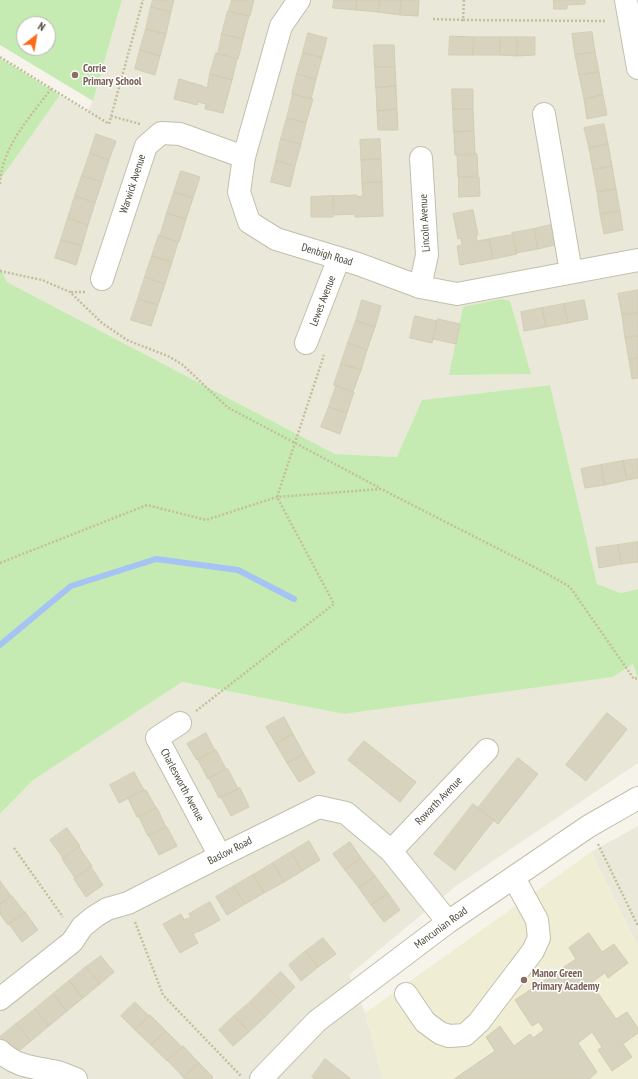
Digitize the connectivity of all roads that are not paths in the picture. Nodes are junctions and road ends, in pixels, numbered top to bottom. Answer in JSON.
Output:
{"nodes":[{"id":1,"x":299,"y":0,"type":"edge"},
{"id":2,"x":626,"y":0,"type":"edge"},
{"id":3,"x":638,"y":68,"type":"edge"},
{"id":4,"x":544,"y":114,"type":"dead end"},
{"id":5,"x":244,"y":157,"type":"junction"},
{"id":6,"x":421,"y":158,"type":"dead end"},
{"id":7,"x":339,"y":258,"type":"junction"},
{"id":8,"x":638,"y":260,"type":"edge"},
{"id":9,"x":572,"y":272,"type":"junction"},
{"id":10,"x":102,"y":279,"type":"dead end"},
{"id":11,"x":420,"y":287,"type":"junction"},
{"id":12,"x":316,"y":347,"type":"road end"},
{"id":13,"x":180,"y":723,"type":"road end"},
{"id":14,"x":487,"y":750,"type":"dead end"},
{"id":15,"x":638,"y":798,"type":"edge"},
{"id":16,"x":391,"y":851,"type":"junction"},
{"id":17,"x":220,"y":856,"type":"junction"},
{"id":18,"x":514,"y":878,"type":"junction"},
{"id":19,"x":448,"y":922,"type":"junction"},
{"id":20,"x":406,"y":994,"type":"dead end"},
{"id":21,"x":0,"y":999,"type":"edge"},
{"id":22,"x":0,"y":1051,"type":"edge"},
{"id":23,"x":76,"y":1079,"type":"edge"},
{"id":24,"x":261,"y":1079,"type":"edge"}],
"edges":[{"from":1,"to":5,"type":"street","name":"Denbigh Road"},
{"from":2,"to":3,"type":"street"},
{"from":4,"to":9,"type":"street"},
{"from":5,"to":7,"type":"street","name":"Denbigh Road"},
{"from":5,"to":10,"type":"street","name":"Warwick Avenue"},
{"from":6,"to":11,"type":"street","name":"Lincoln Avenue"},
{"from":7,"to":11,"type":"street","name":"Denbigh Road"},
{"from":7,"to":12,"type":"street","name":"Lewes Avenue"},
{"from":8,"to":9,"type":"street","name":"Denbigh Road"},
{"from":9,"to":11,"type":"street","name":"Denbigh Road"},
{"from":13,"to":17,"type":"street","name":"Charlesworth Avenue"},
{"from":14,"to":16,"type":"street","name":"Rowarth Avenue"},
{"from":15,"to":18,"type":"street","name":"Mancunian Road"},
{"from":16,"to":17,"type":"street","name":"Baslow Road"},
{"from":16,"to":19,"type":"street","name":"Baslow Road"},
{"from":17,"to":21,"type":"street","name":"Baslow Road"},
{"from":18,"to":19,"type":"street","name":"Mancunian Road"},
{"from":18,"to":20,"type":"street"},
{"from":19,"to":24,"type":"street","name":"Mancunian Road"},
{"from":22,"to":23,"type":"street"}]}
